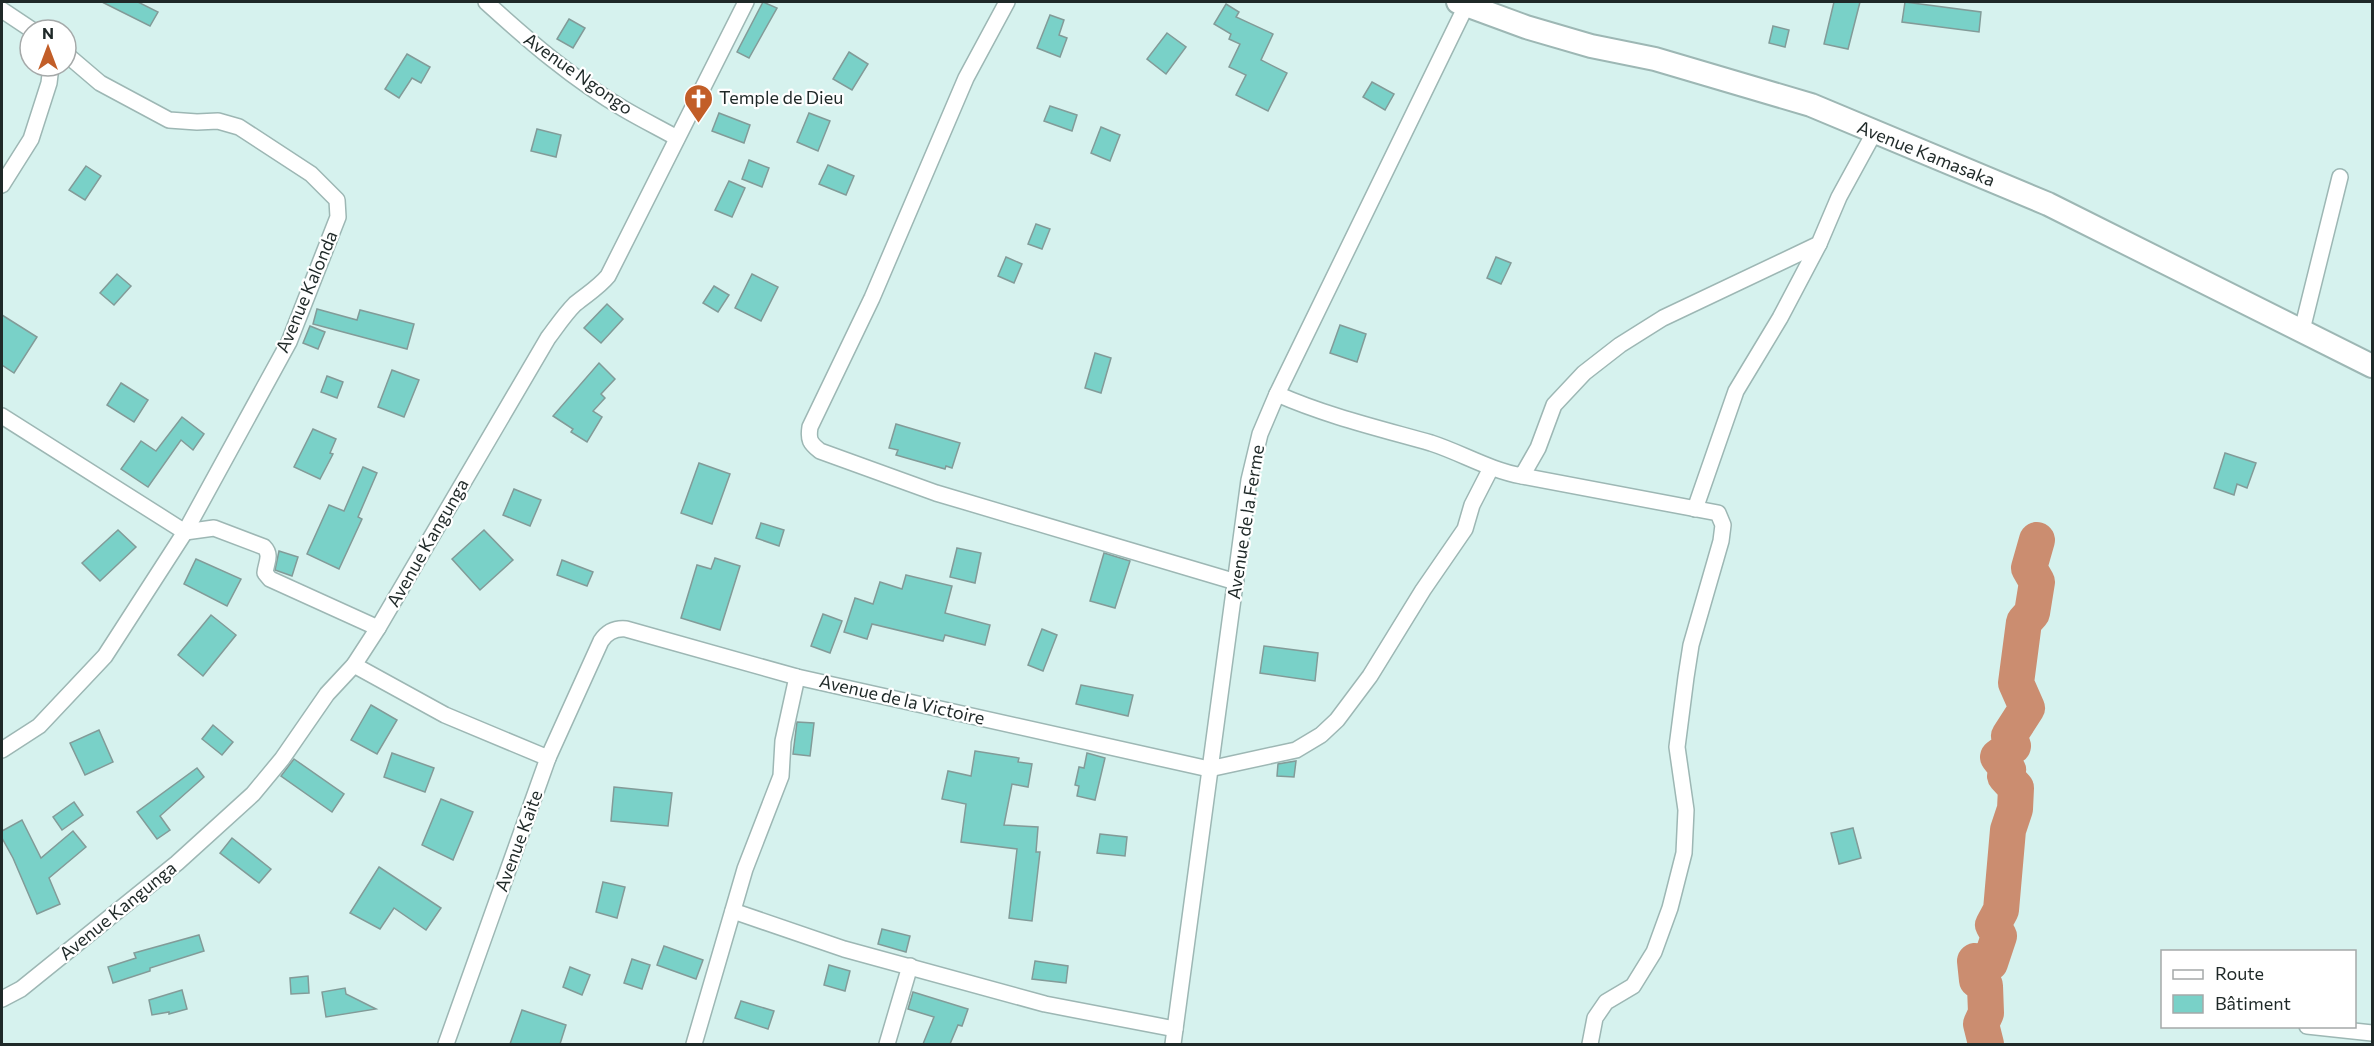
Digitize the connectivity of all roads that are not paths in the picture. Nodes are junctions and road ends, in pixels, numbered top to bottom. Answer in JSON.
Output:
{"nodes":[{"id":1,"x":486,"y":2,"type":"edge"},
{"id":2,"x":747,"y":2,"type":"edge"},
{"id":3,"x":1007,"y":2,"type":"edge"},
{"id":4,"x":1464,"y":3,"type":"edge"},
{"id":5,"x":2,"y":10,"type":"edge"},
{"id":6,"x":18,"y":21,"type":"edge"},
{"id":7,"x":78,"y":64,"type":"edge"},
{"id":8,"x":50,"y":78,"type":"edge"},
{"id":9,"x":1874,"y":133,"type":"junction"},
{"id":10,"x":677,"y":138,"type":"junction"},
{"id":11,"x":2340,"y":177,"type":"dead end"},
{"id":12,"x":2,"y":185,"type":"edge"},
{"id":13,"x":1820,"y":244,"type":"junction"},
{"id":14,"x":2302,"y":330,"type":"junction"},
{"id":15,"x":2373,"y":366,"type":"edge"},
{"id":16,"x":1277,"y":394,"type":"junction"},
{"id":17,"x":2,"y":416,"type":"edge"},
{"id":18,"x":1491,"y":468,"type":"junction"},
{"id":19,"x":1522,"y":476,"type":"junction"},
{"id":20,"x":1695,"y":509,"type":"junction"},
{"id":21,"x":185,"y":532,"type":"junction"},
{"id":22,"x":1236,"y":582,"type":"junction"},
{"id":23,"x":378,"y":628,"type":"junction"},
{"id":24,"x":601,"y":641,"type":"joint"},
{"id":25,"x":354,"y":665,"type":"junction"},
{"id":26,"x":797,"y":677,"type":"junction"},
{"id":27,"x":2,"y":750,"type":"edge"},
{"id":28,"x":548,"y":758,"type":"junction"},
{"id":29,"x":1209,"y":769,"type":"junction"},
{"id":30,"x":733,"y":911,"type":"junction"},
{"id":31,"x":910,"y":966,"type":"junction"},
{"id":32,"x":2,"y":999,"type":"edge"},
{"id":33,"x":2326,"y":1028,"type":"edge"},
{"id":34,"x":2373,"y":1033,"type":"edge"},
{"id":35,"x":1174,"y":1037,"type":"edge"},
{"id":36,"x":446,"y":1044,"type":"edge"},
{"id":37,"x":694,"y":1044,"type":"edge"},
{"id":38,"x":887,"y":1044,"type":"edge"},
{"id":39,"x":1590,"y":1044,"type":"edge"}],
"edges":[{"from":1,"to":10,"type":"street","name":"Avenue Ngongo"},
{"from":2,"to":10,"type":"street","name":"Avenue Kangunga"},
{"from":3,"to":22,"type":"street"},
{"from":4,"to":9,"type":"street","name":"Avenue Kamasaka"},
{"from":4,"to":16,"type":"street","name":"Avenue de la Ferme"},
{"from":5,"to":6,"type":"street"},
{"from":7,"to":21,"type":"street","name":"Avenue Kalonda"},
{"from":8,"to":12,"type":"street"},
{"from":9,"to":13,"type":"street"},
{"from":9,"to":14,"type":"street","name":"Avenue Kamasaka"},
{"from":10,"to":23,"type":"street","name":"Avenue Kangunga"},
{"from":11,"to":14,"type":"street"},
{"from":13,"to":19,"type":"street"},
{"from":13,"to":20,"type":"street"},
{"from":14,"to":15,"type":"street","name":"Avenue Kamasaka"},
{"from":16,"to":18,"type":"street"},
{"from":16,"to":22,"type":"street","name":"Avenue de la Ferme"},
{"from":17,"to":21,"type":"street"},
{"from":18,"to":19,"type":"street"},
{"from":18,"to":29,"type":"street"},
{"from":19,"to":20,"type":"street"},
{"from":20,"to":39,"type":"street"},
{"from":21,"to":23,"type":"street"},
{"from":21,"to":27,"type":"street"},
{"from":22,"to":29,"type":"street","name":"Avenue de la Ferme"},
{"from":23,"to":25,"type":"street","name":"Avenue Kangunga"},
{"from":24,"to":26,"type":"street","name":"Avenue de la Victoire"},
{"from":24,"to":28,"type":"street","name":"Avenue Kaite"},
{"from":25,"to":28,"type":"street"},
{"from":25,"to":32,"type":"street","name":"Avenue Kangunga"},
{"from":26,"to":29,"type":"street","name":"Avenue de la Victoire"},
{"from":26,"to":30,"type":"street"},
{"from":28,"to":36,"type":"street","name":"Avenue Kaite"},
{"from":29,"to":35,"type":"street","name":"Avenue de la Ferme"},
{"from":30,"to":31,"type":"street"},
{"from":30,"to":37,"type":"street"},
{"from":31,"to":35,"type":"street"},
{"from":31,"to":38,"type":"street"},
{"from":33,"to":34,"type":"street"}]}
